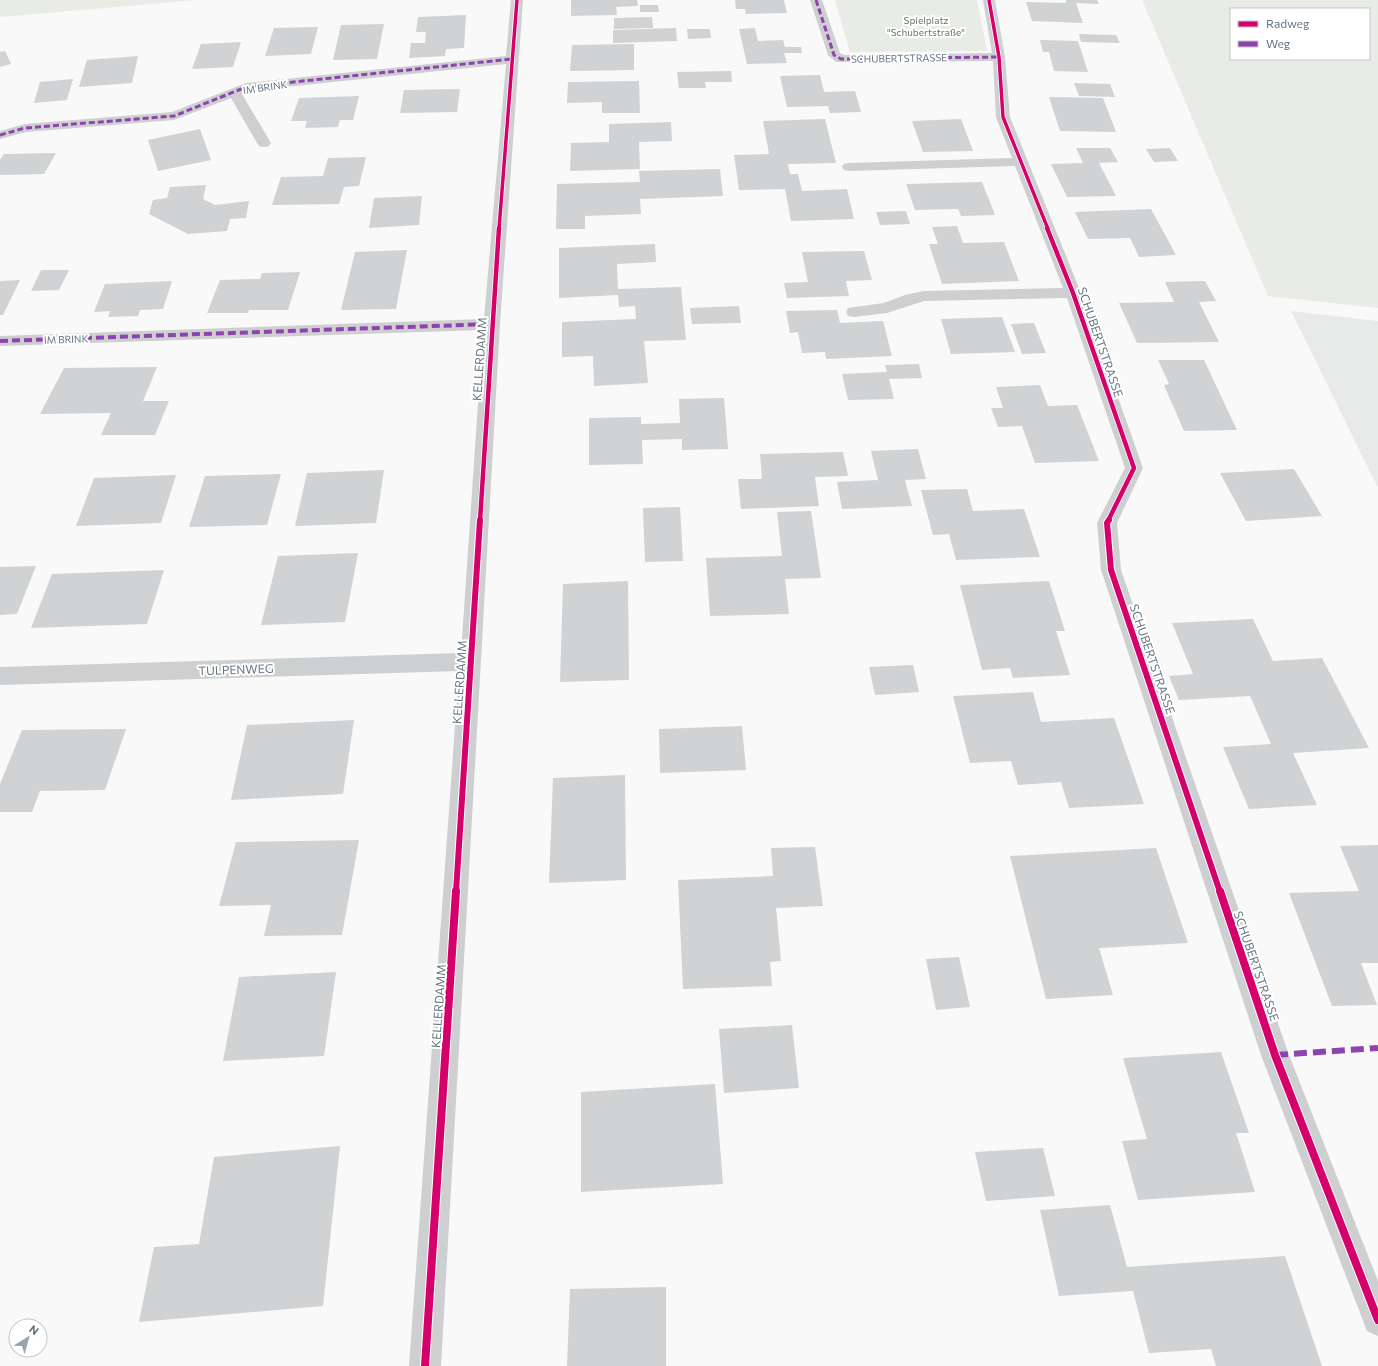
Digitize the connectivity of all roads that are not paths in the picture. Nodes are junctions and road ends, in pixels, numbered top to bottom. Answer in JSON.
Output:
{"nodes":[{"id":1,"x":516,"y":0,"type":"edge"},
{"id":2,"x":816,"y":0,"type":"edge"},
{"id":3,"x":989,"y":0,"type":"edge"},
{"id":4,"x":1000,"y":57,"type":"junction"},
{"id":5,"x":512,"y":59,"type":"junction"},
{"id":6,"x":234,"y":92,"type":"junction"},
{"id":7,"x":0,"y":135,"type":"edge"},
{"id":8,"x":264,"y":143,"type":"dead end"},
{"id":9,"x":1021,"y":162,"type":"junction"},
{"id":10,"x":849,"y":167,"type":"dead end"},
{"id":11,"x":1073,"y":293,"type":"junction"},
{"id":12,"x":854,"y":312,"type":"dead end"},
{"id":13,"x":492,"y":324,"type":"junction"},
{"id":14,"x":0,"y":341,"type":"edge"},
{"id":15,"x":471,"y":662,"type":"junction"},
{"id":16,"x":0,"y":676,"type":"edge"},
{"id":17,"x":1378,"y":1320,"type":"edge"},
{"id":18,"x":425,"y":1366,"type":"edge"}],
"edges":[{"from":1,"to":5,"type":"street","name":"KELLERDAMM"},
{"from":2,"to":4,"type":"street","name":"SCHUBERTSTRASSE"},
{"from":3,"to":4,"type":"street","name":"SCHUBERTSTRASSE"},
{"from":4,"to":9,"type":"street","name":"SCHUBERTSTRASSE"},
{"from":5,"to":6,"type":"street","name":"IM BRINK"},
{"from":5,"to":13,"type":"street","name":"KELLERDAMM"},
{"from":6,"to":7,"type":"street","name":"IM BRINK"},
{"from":6,"to":8,"type":"street"},
{"from":9,"to":10,"type":"street"},
{"from":9,"to":11,"type":"street","name":"SCHUBERTSTRASSE"},
{"from":11,"to":12,"type":"street"},
{"from":11,"to":17,"type":"street","name":"SCHUBERTSTRASSE"},
{"from":13,"to":14,"type":"street","name":"IM BRINK"},
{"from":13,"to":15,"type":"street","name":"KELLERDAMM"},
{"from":15,"to":16,"type":"street","name":"TULPENWEG"},
{"from":15,"to":18,"type":"street","name":"KELLERDAMM"}]}
